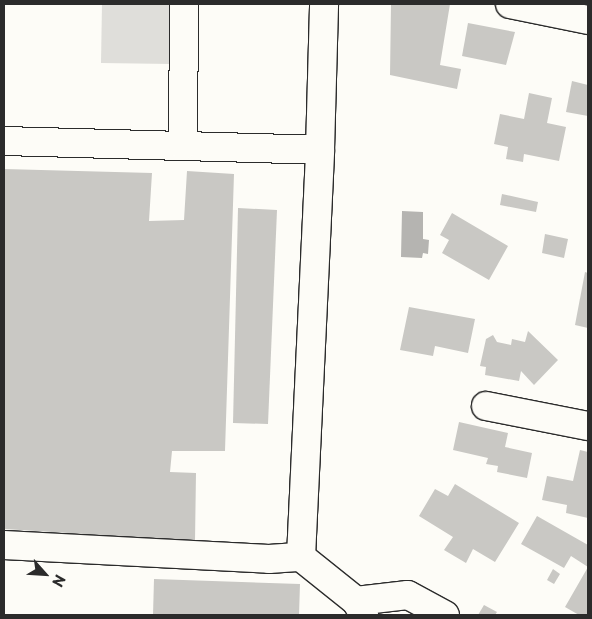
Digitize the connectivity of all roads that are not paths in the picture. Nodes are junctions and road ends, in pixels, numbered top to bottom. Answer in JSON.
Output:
{"nodes":[{"id":1,"x":184,"y":4,"type":"edge"},
{"id":2,"x":324,"y":4,"type":"edge"},
{"id":3,"x":510,"y":4,"type":"edge"},
{"id":4,"x":588,"y":20,"type":"edge"},
{"id":5,"x":4,"y":141,"type":"edge"},
{"id":6,"x":183,"y":145,"type":"junction"},
{"id":7,"x":320,"y":150,"type":"junction"},
{"id":8,"x":486,"y":406,"type":"dead end"},
{"id":9,"x":588,"y":426,"type":"edge"},
{"id":10,"x":4,"y":545,"type":"edge"},
{"id":11,"x":301,"y":557,"type":"junction"},
{"id":12,"x":360,"y":608,"type":"edge"},
{"id":13,"x":445,"y":615,"type":"edge"}],
"edges":[{"from":1,"to":6,"type":"street"},
{"from":2,"to":7,"type":"street"},
{"from":3,"to":4,"type":"street"},
{"from":5,"to":6,"type":"street"},
{"from":6,"to":7,"type":"street"},
{"from":7,"to":11,"type":"street"},
{"from":8,"to":9,"type":"street"},
{"from":10,"to":11,"type":"street"},
{"from":11,"to":12,"type":"street"},
{"from":12,"to":13,"type":"street"}]}
